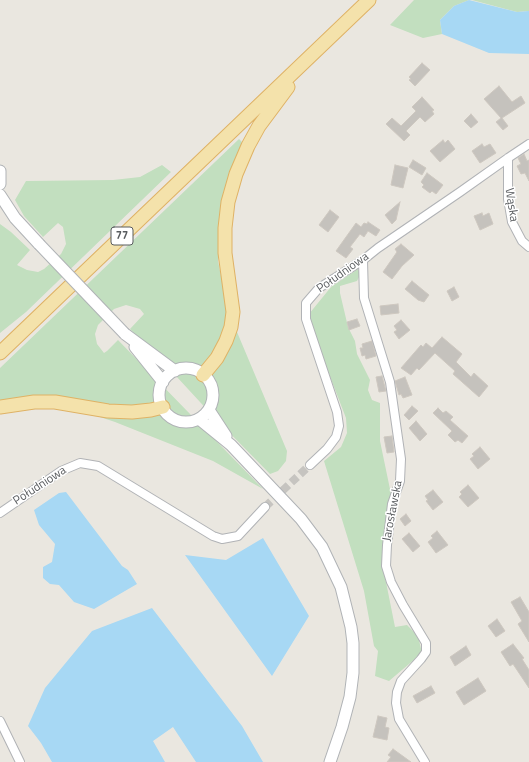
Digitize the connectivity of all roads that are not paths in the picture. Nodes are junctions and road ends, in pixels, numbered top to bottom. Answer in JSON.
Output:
{"nodes":[{"id":1,"x":370,"y":0,"type":"edge"},
{"id":2,"x":317,"y":50,"type":"junction"},
{"id":3,"x":529,"y":144,"type":"edge"},
{"id":4,"x":508,"y":158,"type":"junction"},
{"id":5,"x":0,"y":171,"type":"edge"},
{"id":6,"x":0,"y":184,"type":"edge"},
{"id":7,"x":0,"y":195,"type":"edge"},
{"id":8,"x":0,"y":209,"type":"edge"},
{"id":9,"x":16,"y":218,"type":"junction"},
{"id":10,"x":529,"y":247,"type":"edge"},
{"id":11,"x":363,"y":260,"type":"junction"},
{"id":12,"x":125,"y":334,"type":"junction"},
{"id":13,"x":16,"y":338,"type":"junction"},
{"id":14,"x":0,"y":346,"type":"edge"},
{"id":15,"x":0,"y":353,"type":"edge"},
{"id":16,"x":175,"y":371,"type":"junction"},
{"id":17,"x":203,"y":375,"type":"junction"},
{"id":18,"x":163,"y":382,"type":"junction"},
{"id":19,"x":0,"y":407,"type":"edge"},
{"id":20,"x":163,"y":408,"type":"junction"},
{"id":21,"x":209,"y":410,"type":"junction"},
{"id":22,"x":199,"y":419,"type":"junction"},
{"id":23,"x":231,"y":445,"type":"junction"},
{"id":24,"x":310,"y":465,"type":"tunnel mouth"},
{"id":25,"x":264,"y":507,"type":"tunnel mouth"},
{"id":26,"x":0,"y":513,"type":"edge"},
{"id":27,"x":0,"y":721,"type":"edge"},
{"id":28,"x":20,"y":762,"type":"edge"},
{"id":29,"x":330,"y":762,"type":"edge"},
{"id":30,"x":426,"y":762,"type":"edge"}],
"edges":[{"from":1,"to":2,"type":"main road","number":"77"},
{"from":2,"to":13,"type":"main road","number":"77"},
{"from":2,"to":17,"type":"main road"},
{"from":3,"to":4,"type":"street","name":"Południowa"},
{"from":4,"to":10,"type":"street","name":"Wąska"},
{"from":4,"to":11,"type":"street","name":"Południowa"},
{"from":5,"to":6,"type":"main road"},
{"from":7,"to":9,"type":"main road"},
{"from":8,"to":9,"type":"main road"},
{"from":9,"to":12,"type":"main road","bridge":true},
{"from":11,"to":24,"type":"street","name":"Południowa"},
{"from":11,"to":30,"type":"street","name":"Jarosławska"},
{"from":12,"to":16,"type":"main road"},
{"from":12,"to":18,"type":"main road"},
{"from":13,"to":14,"type":"main road"},
{"from":13,"to":15,"type":"main road","number":"77"},
{"from":16,"to":17,"type":"main road"},
{"from":16,"to":18,"type":"main road"},
{"from":17,"to":21,"type":"main road"},
{"from":18,"to":20,"type":"main road"},
{"from":19,"to":20,"type":"main road"},
{"from":20,"to":22,"type":"main road"},
{"from":21,"to":22,"type":"main road"},
{"from":21,"to":23,"type":"main road"},
{"from":22,"to":23,"type":"main road"},
{"from":23,"to":29,"type":"main road"},
{"from":25,"to":26,"type":"street","name":"Południowa"},
{"from":27,"to":28,"type":"street"}]}
